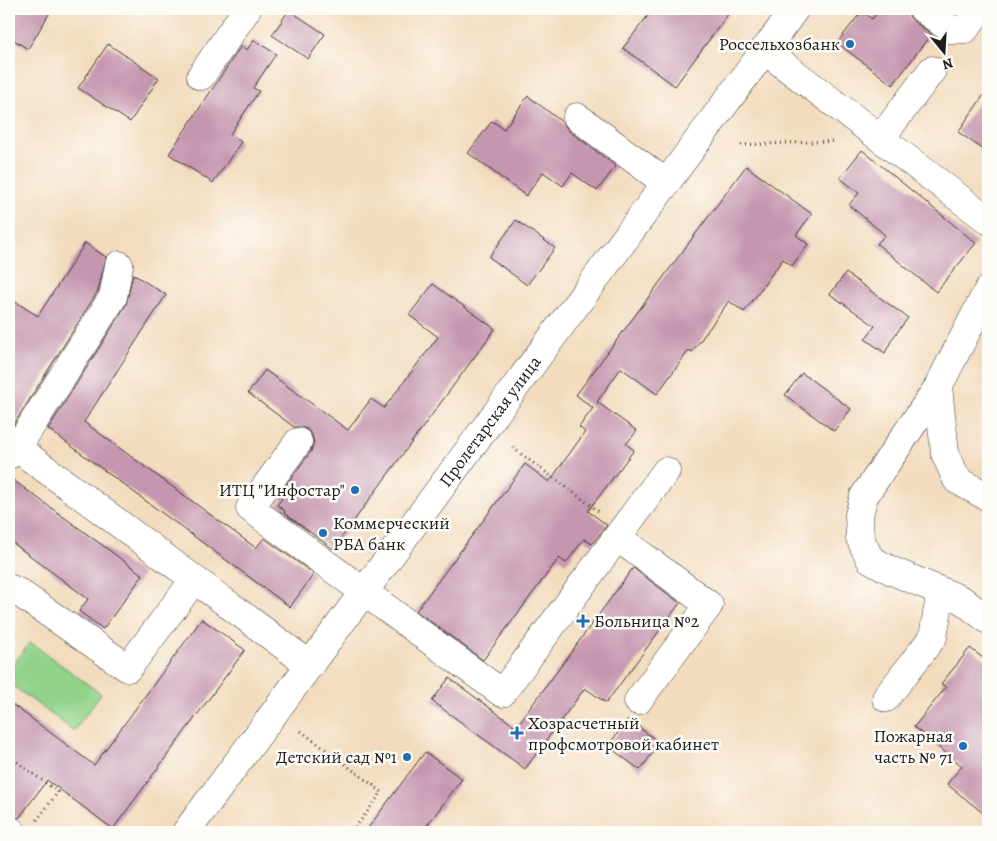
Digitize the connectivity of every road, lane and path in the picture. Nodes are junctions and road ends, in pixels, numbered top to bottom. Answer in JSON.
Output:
{"nodes":[{"id":1,"x":246,"y":9,"type":"edge"},
{"id":2,"x":795,"y":9,"type":"edge"},
{"id":3,"x":923,"y":9,"type":"edge"},
{"id":4,"x":980,"y":9,"type":"edge"},
{"id":5,"x":764,"y":50,"type":"junction"},
{"id":6,"x":932,"y":70,"type":"dead end"},
{"id":7,"x":202,"y":76,"type":"dead end"},
{"id":8,"x":577,"y":117,"type":"dead end"},
{"id":9,"x":881,"y":138,"type":"junction"},
{"id":10,"x":741,"y":145,"type":"dead end"},
{"id":11,"x":666,"y":183,"type":"junction"},
{"id":12,"x":988,"y":220,"type":"edge"},
{"id":13,"x":119,"y":265,"type":"dead end"},
{"id":14,"x":988,"y":290,"type":"edge"},
{"id":15,"x":938,"y":387,"type":"junction"},
{"id":16,"x":298,"y":442,"type":"dead end"},
{"id":17,"x":513,"y":448,"type":"dead end"},
{"id":18,"x":13,"y":451,"type":"edge"},
{"id":19,"x":666,"y":470,"type":"dead end"},
{"id":20,"x":988,"y":497,"type":"edge"},
{"id":21,"x":620,"y":533,"type":"junction"},
{"id":22,"x":194,"y":580,"type":"junction"},
{"id":23,"x":941,"y":591,"type":"junction"},
{"id":24,"x":364,"y":592,"type":"junction"},
{"id":25,"x":12,"y":595,"type":"edge"},
{"id":26,"x":988,"y":620,"type":"edge"},
{"id":27,"x":310,"y":665,"type":"junction"},
{"id":28,"x":886,"y":698,"type":"dead end"},
{"id":29,"x":638,"y":701,"type":"dead end"},
{"id":30,"x":301,"y":732,"type":"dead end"},
{"id":31,"x":9,"y":756,"type":"edge"},
{"id":32,"x":18,"y":829,"type":"edge"},
{"id":33,"x":186,"y":832,"type":"edge"},
{"id":34,"x":352,"y":832,"type":"edge"}],
"edges":[{"from":1,"to":7,"type":"main road"},
{"from":2,"to":5,"type":"main road","name":"Пролетарская улица"},
{"from":3,"to":4,"type":"main road"},
{"from":5,"to":9,"type":"main road"},
{"from":5,"to":11,"type":"main road","name":"Пролетарская улица"},
{"from":6,"to":9,"type":"main road"},
{"from":8,"to":11,"type":"main road"},
{"from":9,"to":10,"type":"path"},
{"from":9,"to":12,"type":"main road"},
{"from":11,"to":24,"type":"main road","name":"Пролетарская улица"},
{"from":13,"to":18,"type":"main road"},
{"from":14,"to":15,"type":"main road"},
{"from":15,"to":20,"type":"main road"},
{"from":15,"to":23,"type":"main road"},
{"from":16,"to":24,"type":"main road"},
{"from":17,"to":21,"type":"path"},
{"from":18,"to":22,"type":"main road"},
{"from":19,"to":21,"type":"main road"},
{"from":21,"to":24,"type":"main road"},
{"from":21,"to":29,"type":"main road"},
{"from":22,"to":25,"type":"main road"},
{"from":22,"to":27,"type":"main road"},
{"from":23,"to":26,"type":"main road"},
{"from":23,"to":28,"type":"main road"},
{"from":24,"to":27,"type":"main road","name":"Пролетарская улица"},
{"from":27,"to":33,"type":"main road","name":"Пролетарская улица"},
{"from":30,"to":34,"type":"path"},
{"from":31,"to":32,"type":"path"}]}
